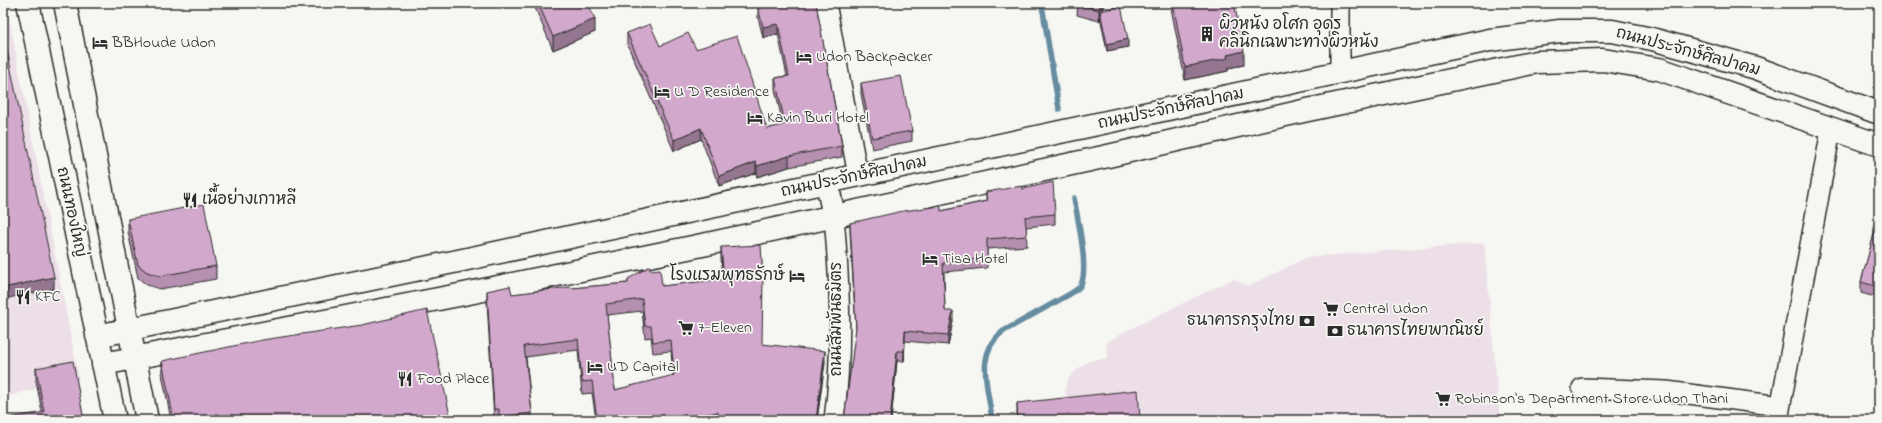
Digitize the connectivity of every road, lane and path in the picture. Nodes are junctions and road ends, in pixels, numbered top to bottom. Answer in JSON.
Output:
{"nodes":[{"id":1,"x":28,"y":3,"type":"edge"},
{"id":2,"x":65,"y":3,"type":"edge"},
{"id":3,"x":826,"y":3,"type":"edge"},
{"id":4,"x":1340,"y":3,"type":"edge"},
{"id":5,"x":1340,"y":72,"type":"junction"},
{"id":6,"x":1840,"y":100,"type":"junction"},
{"id":7,"x":1339,"y":103,"type":"junction"},
{"id":8,"x":1879,"y":113,"type":"edge"},
{"id":9,"x":1103,"y":123,"type":"junction"},
{"id":10,"x":1831,"y":130,"type":"junction"},
{"id":11,"x":1879,"y":145,"type":"edge"},
{"id":12,"x":1108,"y":156,"type":"junction"},
{"id":13,"x":858,"y":176,"type":"junction"},
{"id":14,"x":827,"y":182,"type":"junction"},
{"id":15,"x":834,"y":217,"type":"junction"},
{"id":16,"x":517,"y":249,"type":"junction"},
{"id":17,"x":458,"y":262,"type":"junction"},
{"id":18,"x":523,"y":282,"type":"junction"},
{"id":19,"x":464,"y":294,"type":"junction"},
{"id":20,"x":130,"y":330,"type":"junction"},
{"id":21,"x":97,"y":336,"type":"junction"},
{"id":22,"x":135,"y":358,"type":"junction"},
{"id":23,"x":103,"y":364,"type":"junction"},
{"id":24,"x":1582,"y":388,"type":"dead end"},
{"id":25,"x":1779,"y":413,"type":"edge"},
{"id":26,"x":115,"y":420,"type":"edge"},
{"id":27,"x":147,"y":420,"type":"edge"},
{"id":28,"x":834,"y":420,"type":"edge"}],
"edges":[{"from":1,"to":21,"type":"street","name":"ถนนทองใหญ่"},
{"from":2,"to":20,"type":"street"},
{"from":3,"to":13,"type":"street"},
{"from":4,"to":5,"type":"street"},
{"from":5,"to":6,"type":"street","name":"ถนนประจักษ์ศิลปาคม"},
{"from":5,"to":7,"type":"street"},
{"from":5,"to":9,"type":"street","name":"ถนนประจักษ์ศิลปาคม"},
{"from":6,"to":8,"type":"street","name":"ถนนประจักษ์ศิลปาคม"},
{"from":6,"to":10,"type":"street"},
{"from":7,"to":10,"type":"street","name":"ถนนประจักษ์ศิลปาคม"},
{"from":7,"to":12,"type":"street","name":"ถนนประจักษ์ศิลปาคม"},
{"from":9,"to":12,"type":"street"},
{"from":9,"to":13,"type":"street","name":"ถนนประจักษ์ศิลปาคม"},
{"from":10,"to":11,"type":"street","name":"ถนนประจักษ์ศิลปาคม"},
{"from":10,"to":25,"type":"street"},
{"from":12,"to":15,"type":"street","name":"ถนนประจักษ์ศิลปาคม"},
{"from":13,"to":14,"type":"street","name":"ถนนประจักษ์ศิลปาคม"},
{"from":14,"to":15,"type":"street"},
{"from":14,"to":16,"type":"street","name":"ถนนประจักษ์ศิลปาคม"},
{"from":15,"to":18,"type":"street","name":"ถนนประจักษ์ศิลปาคม"},
{"from":15,"to":28,"type":"street","name":"ถนนสัมพันธมิตร"},
{"from":16,"to":17,"type":"street","name":"ถนนประจักษ์ศิลปาคม"},
{"from":16,"to":18,"type":"street"},
{"from":17,"to":19,"type":"street"},
{"from":17,"to":20,"type":"street","name":"ถนนประจักษ์ศิลปาคม"},
{"from":18,"to":19,"type":"street","name":"ถนนประจักษ์ศิลปาคม"},
{"from":19,"to":22,"type":"street","name":"ถนนประจักษ์ศิลปาคม"},
{"from":20,"to":21,"type":"street","name":"ถนนประจักษ์ศิลปาคม"},
{"from":20,"to":22,"type":"street"},
{"from":21,"to":23,"type":"street","name":"ถนนทองใหญ่"},
{"from":22,"to":23,"type":"street","name":"ถนนประจักษ์ศิลปาคม"},
{"from":22,"to":27,"type":"street"},
{"from":23,"to":26,"type":"street","name":"ถนนทองใหญ่"},
{"from":24,"to":25,"type":"street"}]}
